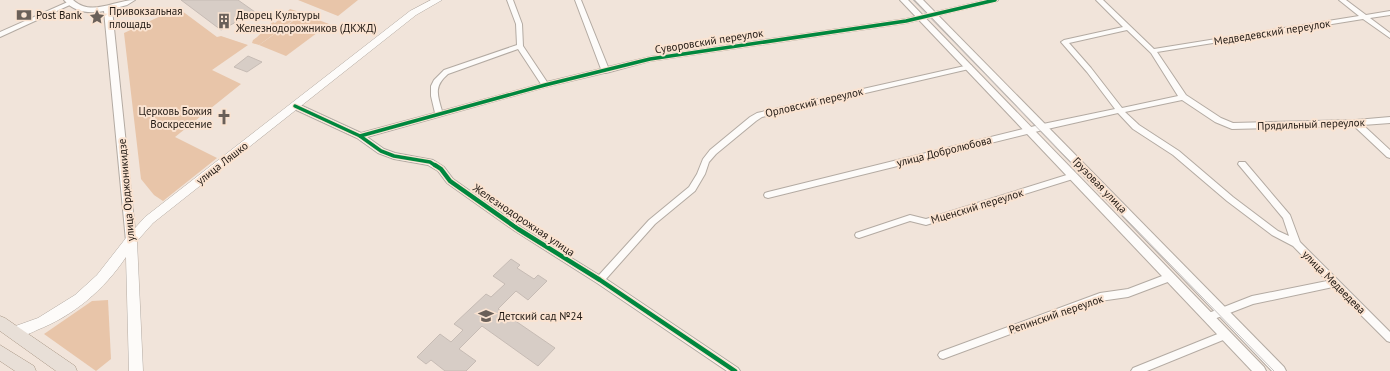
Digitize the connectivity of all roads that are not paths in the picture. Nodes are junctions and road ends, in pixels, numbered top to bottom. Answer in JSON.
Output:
{"nodes":[{"id":1,"x":131,"y":0,"type":"edge"},
{"id":2,"x":438,"y":0,"type":"edge"},
{"id":3,"x":510,"y":0,"type":"edge"},
{"id":4,"x":578,"y":0,"type":"edge"},
{"id":5,"x":904,"y":0,"type":"edge"},
{"id":6,"x":919,"y":0,"type":"edge"},
{"id":7,"x":995,"y":0,"type":"edge"},
{"id":8,"x":1099,"y":0,"type":"edge"},
{"id":9,"x":1342,"y":0,"type":"edge"},
{"id":10,"x":69,"y":1,"type":"edge"},
{"id":11,"x":108,"y":9,"type":"junction"},
{"id":12,"x":1390,"y":13,"type":"edge"},
{"id":13,"x":934,"y":15,"type":"junction"},
{"id":14,"x":1365,"y":17,"type":"junction"},
{"id":15,"x":921,"y":18,"type":"junction"},
{"id":16,"x":1127,"y":28,"type":"junction"},
{"id":17,"x":0,"y":35,"type":"edge"},
{"id":18,"x":1390,"y":36,"type":"edge"},
{"id":19,"x":520,"y":46,"type":"junction"},
{"id":20,"x":1153,"y":51,"type":"junction"},
{"id":21,"x":969,"y":67,"type":"junction"},
{"id":22,"x":606,"y":71,"type":"junction"},
{"id":23,"x":545,"y":85,"type":"junction"},
{"id":24,"x":1183,"y":97,"type":"junction"},
{"id":25,"x":295,"y":106,"type":"junction"},
{"id":26,"x":1121,"y":112,"type":"junction"},
{"id":27,"x":439,"y":114,"type":"junction"},
{"id":28,"x":1390,"y":120,"type":"edge"},
{"id":29,"x":1356,"y":123,"type":"junction"},
{"id":30,"x":1043,"y":127,"type":"junction"},
{"id":31,"x":1030,"y":130,"type":"junction"},
{"id":32,"x":360,"y":136,"type":"junction"},
{"id":33,"x":1390,"y":155,"type":"edge"},
{"id":34,"x":1242,"y":164,"type":"dead end"},
{"id":35,"x":1073,"y":176,"type":"junction"},
{"id":36,"x":768,"y":195,"type":"dead end"},
{"id":37,"x":859,"y":235,"type":"dead end"},
{"id":38,"x":130,"y":240,"type":"junction"},
{"id":39,"x":1296,"y":244,"type":"junction"},
{"id":40,"x":1170,"y":277,"type":"junction"},
{"id":41,"x":600,"y":280,"type":"junction"},
{"id":42,"x":1336,"y":283,"type":"junction"},
{"id":43,"x":1222,"y":311,"type":"junction"},
{"id":44,"x":1209,"y":317,"type":"junction"},
{"id":45,"x":0,"y":323,"type":"edge"},
{"id":46,"x":15,"y":332,"type":"junction"},
{"id":47,"x":1225,"y":335,"type":"junction"},
{"id":48,"x":1390,"y":338,"type":"edge"},
{"id":49,"x":0,"y":352,"type":"edge"},
{"id":50,"x":943,"y":355,"type":"dead end"},
{"id":51,"x":28,"y":371,"type":"edge"},
{"id":52,"x":69,"y":371,"type":"edge"},
{"id":53,"x":136,"y":371,"type":"edge"},
{"id":54,"x":736,"y":371,"type":"edge"},
{"id":55,"x":1136,"y":371,"type":"edge"},
{"id":56,"x":1260,"y":371,"type":"edge"},
{"id":57,"x":1280,"y":371,"type":"edge"}],
"edges":[{"from":1,"to":11,"type":"street"},
{"from":2,"to":25,"type":"main road","name":"улица Ляшко"},
{"from":3,"to":19,"type":"street"},
{"from":4,"to":22,"type":"street"},
{"from":5,"to":15,"type":"street","name":"Грузовая улица"},
{"from":6,"to":13,"type":"street","name":"Грузовая улица"},
{"from":7,"to":13,"type":"street","name":"Суворовский переулок"},
{"from":8,"to":16,"type":"street"},
{"from":9,"to":14,"type":"street"},
{"from":10,"to":11,"type":"street"},
{"from":10,"to":17,"type":"street"},
{"from":11,"to":38,"type":"street","name":"улица Орджоникидзе"},
{"from":12,"to":14,"type":"street","name":"Медведевский переулок"},
{"from":13,"to":15,"type":"street","name":"Суворовский переулок"},
{"from":13,"to":30,"type":"street","name":"Грузовая улица"},
{"from":14,"to":18,"type":"street"},
{"from":14,"to":20,"type":"street","name":"Медведевский переулок"},
{"from":15,"to":21,"type":"street","name":"Грузовая улица"},
{"from":15,"to":22,"type":"street","name":"Суворовский переулок"},
{"from":16,"to":20,"type":"street"},
{"from":16,"to":26,"type":"street"},
{"from":19,"to":23,"type":"street"},
{"from":19,"to":27,"type":"street"},
{"from":20,"to":24,"type":"street"},
{"from":21,"to":31,"type":"street","name":"Грузовая улица"},
{"from":21,"to":41,"type":"street","name":"Орловский переулок"},
{"from":22,"to":23,"type":"street","name":"Суворовский переулок"},
{"from":23,"to":27,"type":"street","name":"Суворовский переулок"},
{"from":24,"to":26,"type":"street","name":"улица Добролюбова"},
{"from":24,"to":29,"type":"street","name":"Прядильный переулок"},
{"from":25,"to":32,"type":"street","name":"Железнодорожная улица"},
{"from":25,"to":38,"type":"main road","name":"улица Ляшко"},
{"from":26,"to":30,"type":"street","name":"улица Добролюбова"},
{"from":26,"to":39,"type":"street"},
{"from":27,"to":32,"type":"street","name":"Суворовский переулок"},
{"from":28,"to":29,"type":"street","name":"Прядильный переулок"},
{"from":29,"to":33,"type":"street"},
{"from":30,"to":31,"type":"street","name":"улица Добролюбова"},
{"from":30,"to":43,"type":"street","name":"Грузовая улица"},
{"from":31,"to":35,"type":"street","name":"Грузовая улица"},
{"from":31,"to":36,"type":"street","name":"улица Добролюбова"},
{"from":32,"to":41,"type":"street","name":"Железнодорожная улица"},
{"from":34,"to":39,"type":"street","name":"улица Медведева"},
{"from":35,"to":37,"type":"street","name":"Мценский переулок"},
{"from":35,"to":40,"type":"street","name":"Грузовая улица"},
{"from":38,"to":46,"type":"main road","name":"улица Ляшко"},
{"from":38,"to":53,"type":"main road","name":"улица Орджоникидзе"},
{"from":39,"to":42,"type":"street","name":"улица Медведева"},
{"from":40,"to":44,"type":"street","name":"Грузовая улица"},
{"from":40,"to":50,"type":"street","name":"Репинский переулок"},
{"from":41,"to":54,"type":"street","name":"Железнодорожная улица"},
{"from":42,"to":43,"type":"street"},
{"from":42,"to":48,"type":"street","name":"улица Медведева"},
{"from":43,"to":44,"type":"street"},
{"from":43,"to":57,"type":"street","name":"Грузовая улица"},
{"from":44,"to":47,"type":"street","name":"Грузовая улица"},
{"from":45,"to":46,"type":"main road"},
{"from":46,"to":52,"type":"main road"},
{"from":47,"to":55,"type":"street"},
{"from":47,"to":56,"type":"street","name":"Грузовая улица"},
{"from":49,"to":51,"type":"main road"}]}
